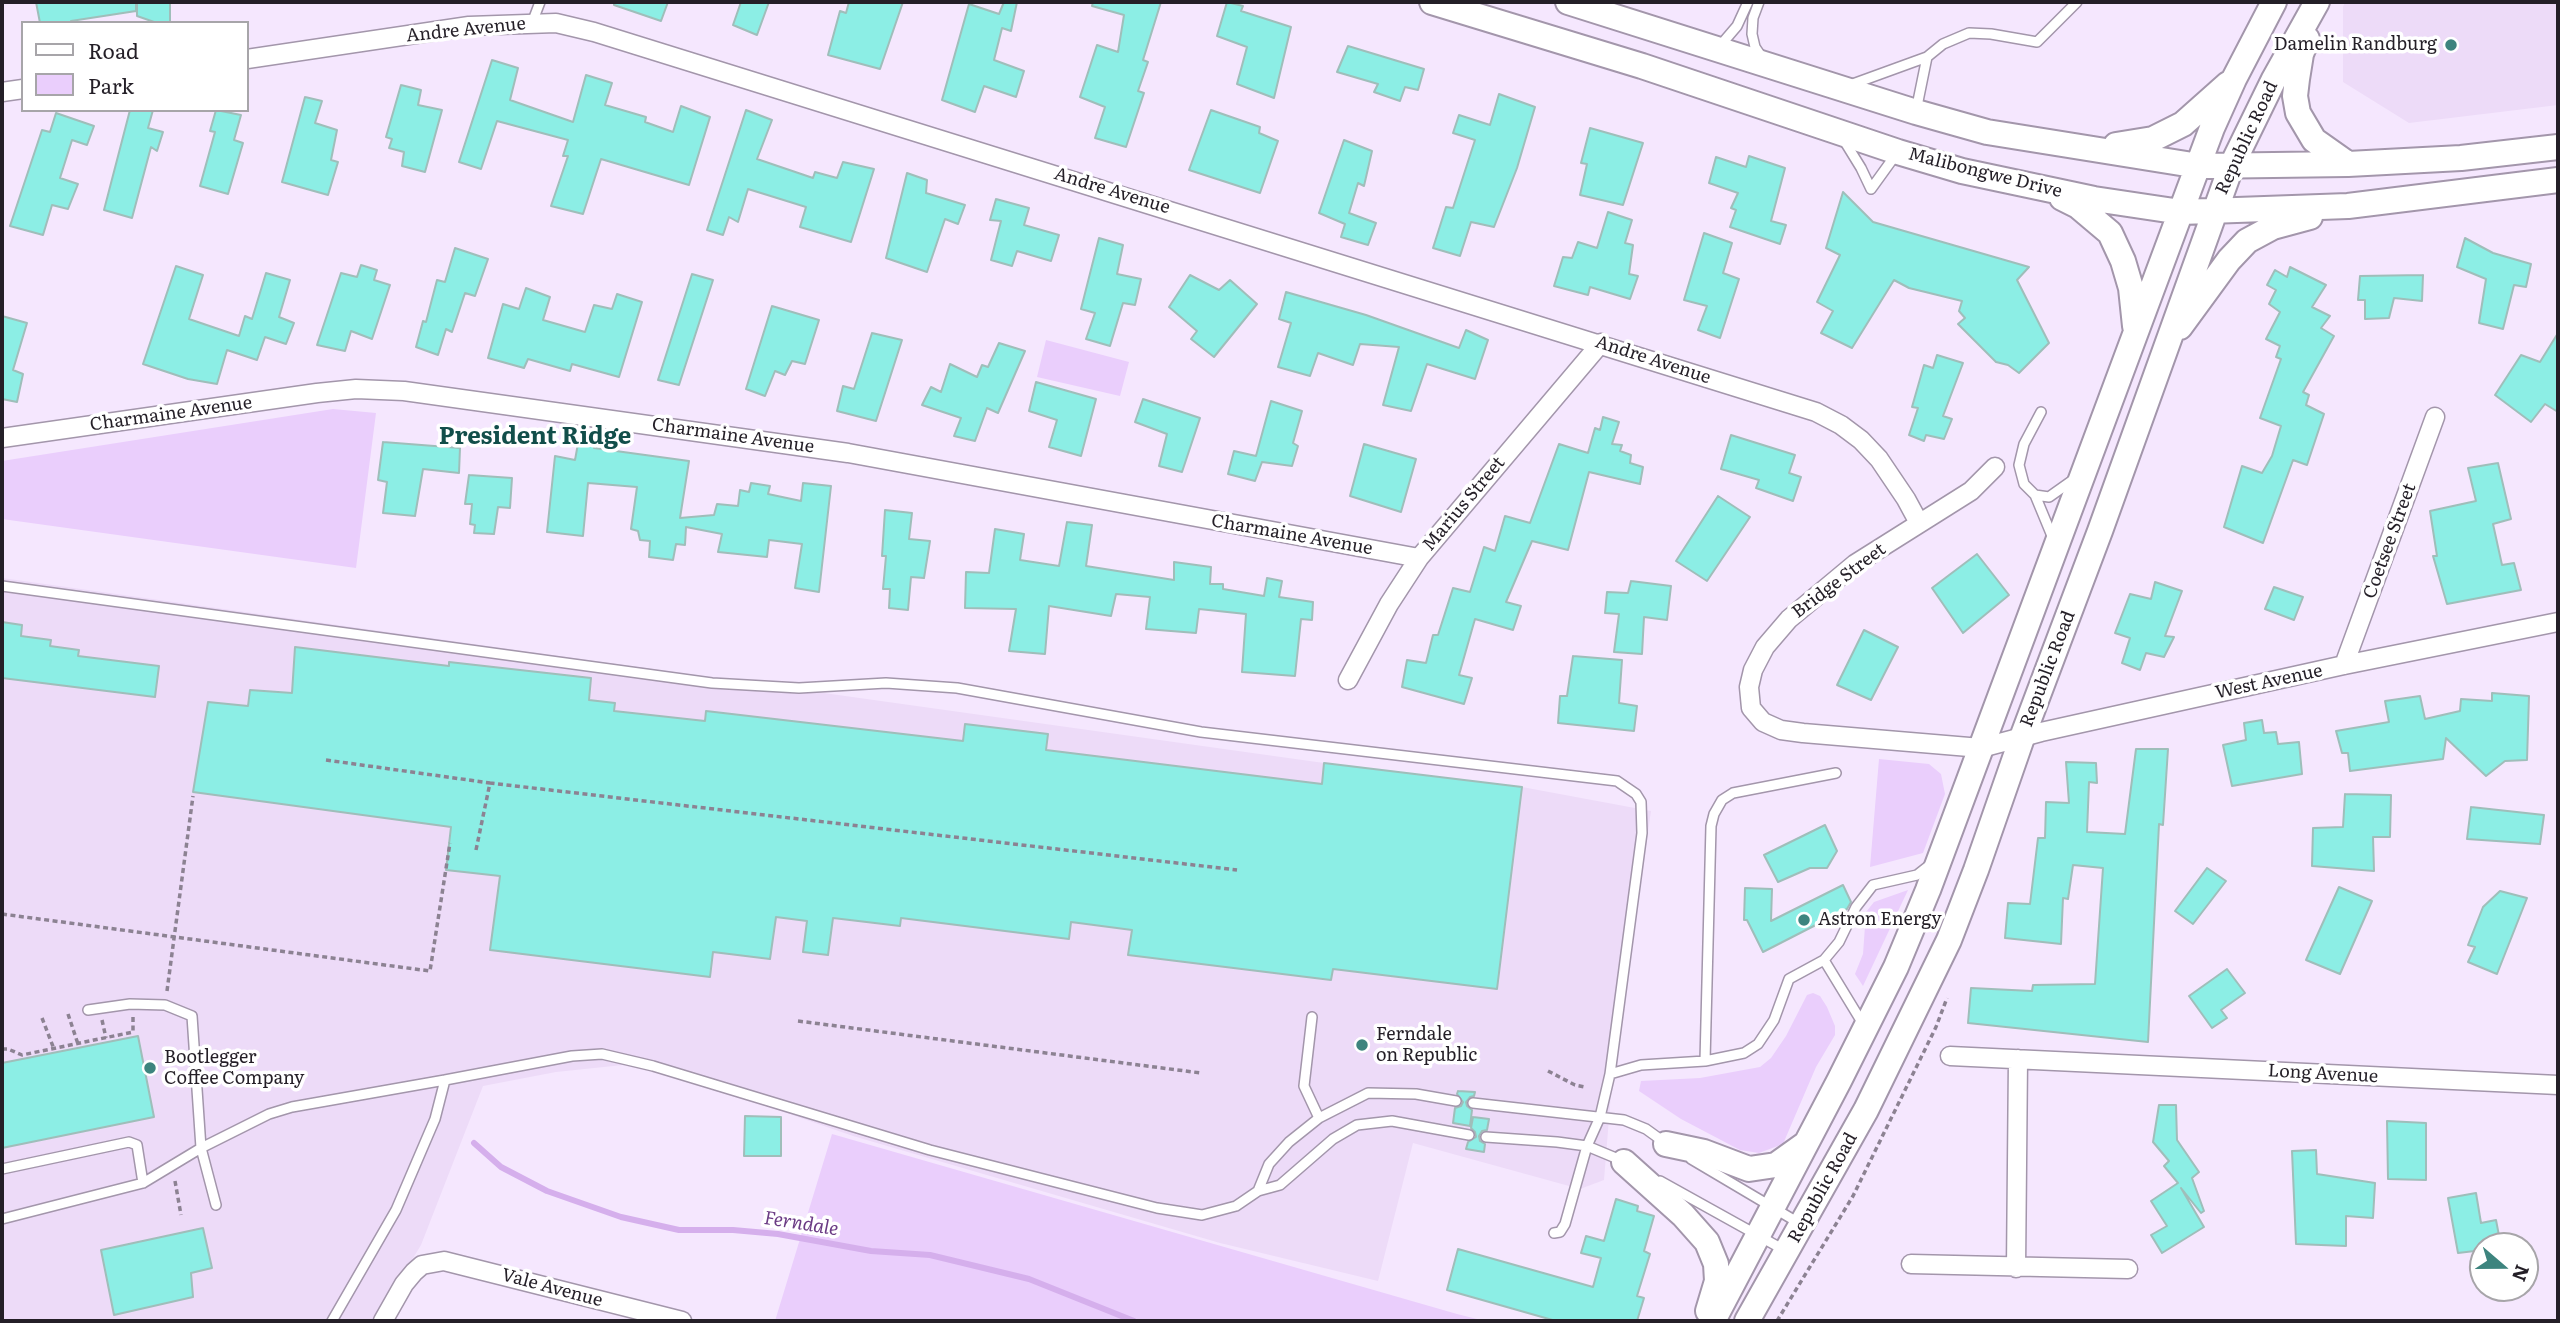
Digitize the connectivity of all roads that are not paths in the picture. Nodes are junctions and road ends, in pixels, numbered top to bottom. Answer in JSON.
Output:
{"nodes":[{"id":1,"x":540,"y":2,"type":"edge"},
{"id":2,"x":1432,"y":2,"type":"edge"},
{"id":3,"x":1568,"y":2,"type":"edge"},
{"id":4,"x":1748,"y":2,"type":"edge"},
{"id":5,"x":1759,"y":2,"type":"edge"},
{"id":6,"x":2077,"y":2,"type":"edge"},
{"id":7,"x":2274,"y":2,"type":"edge"},
{"id":8,"x":2319,"y":2,"type":"edge"},
{"id":9,"x":1460,"y":6,"type":"edge"},
{"id":10,"x":532,"y":23,"type":"junction"},
{"id":11,"x":1718,"y":49,"type":"junction"},
{"id":12,"x":1927,"y":58,"type":"junction"},
{"id":13,"x":248,"y":59,"type":"edge"},
{"id":14,"x":1766,"y":63,"type":"junction"},
{"id":15,"x":2234,"y":79,"type":"junction"},
{"id":16,"x":1842,"y":88,"type":"junction"},
{"id":17,"x":21,"y":89,"type":"edge"},
{"id":18,"x":2,"y":92,"type":"edge"},
{"id":19,"x":1916,"y":112,"type":"junction"},
{"id":20,"x":1838,"y":132,"type":"junction"},
{"id":21,"x":2558,"y":147,"type":"edge"},
{"id":22,"x":2079,"y":148,"type":"junction"},
{"id":23,"x":1898,"y":152,"type":"junction"},
{"id":24,"x":2348,"y":164,"type":"junction"},
{"id":25,"x":2199,"y":166,"type":"junction"},
{"id":26,"x":2231,"y":167,"type":"junction"},
{"id":27,"x":2558,"y":180,"type":"edge"},
{"id":28,"x":2043,"y":189,"type":"junction"},
{"id":29,"x":2348,"y":206,"type":"junction"},
{"id":30,"x":2215,"y":211,"type":"junction"},
{"id":31,"x":2181,"y":212,"type":"junction"},
{"id":32,"x":2136,"y":332,"type":"junction"},
{"id":33,"x":2168,"y":342,"type":"junction"},
{"id":34,"x":1601,"y":343,"type":"junction"},
{"id":35,"x":2041,"y":412,"type":"dead end"},
{"id":36,"x":2435,"y":417,"type":"dead end"},
{"id":37,"x":2,"y":438,"type":"edge"},
{"id":38,"x":1995,"y":467,"type":"dead end"},
{"id":39,"x":2085,"y":470,"type":"junction"},
{"id":40,"x":2035,"y":495,"type":"junction"},
{"id":41,"x":1919,"y":523,"type":"junction"},
{"id":42,"x":2055,"y":551,"type":"junction"},
{"id":43,"x":1419,"y":558,"type":"junction"},
{"id":44,"x":2,"y":586,"type":"edge"},
{"id":45,"x":2558,"y":622,"type":"edge"},
{"id":46,"x":2344,"y":665,"type":"junction"},
{"id":47,"x":1348,"y":680,"type":"dead end"},
{"id":48,"x":2023,"y":735,"type":"junction"},
{"id":49,"x":1981,"y":748,"type":"junction"},
{"id":50,"x":1836,"y":774,"type":"dead end"},
{"id":51,"x":1950,"y":838,"type":"junction"},
{"id":52,"x":1824,"y":960,"type":"junction"},
{"id":53,"x":88,"y":1010,"type":"dead end"},
{"id":54,"x":1312,"y":1017,"type":"dead end"},
{"id":55,"x":1865,"y":1029,"type":"junction"},
{"id":56,"x":1950,"y":1056,"type":"dead end"},
{"id":57,"x":2018,"y":1059,"type":"junction"},
{"id":58,"x":1705,"y":1061,"type":"junction"},
{"id":59,"x":1610,"y":1074,"type":"junction"},
{"id":60,"x":445,"y":1080,"type":"junction"},
{"id":61,"x":2558,"y":1085,"type":"edge"},
{"id":62,"x":1456,"y":1101,"type":"dead end"},
{"id":63,"x":1474,"y":1103,"type":"dead end"},
{"id":64,"x":1600,"y":1117,"type":"junction"},
{"id":65,"x":1320,"y":1118,"type":"junction"},
{"id":66,"x":1469,"y":1135,"type":"dead end"},
{"id":67,"x":1486,"y":1137,"type":"dead end"},
{"id":68,"x":1807,"y":1142,"type":"junction"},
{"id":69,"x":1665,"y":1144,"type":"junction"},
{"id":70,"x":1587,"y":1146,"type":"junction"},
{"id":71,"x":201,"y":1148,"type":"junction"},
{"id":72,"x":1624,"y":1161,"type":"junction"},
{"id":73,"x":2,"y":1169,"type":"edge"},
{"id":74,"x":143,"y":1183,"type":"junction"},
{"id":75,"x":1258,"y":1191,"type":"junction"},
{"id":76,"x":216,"y":1205,"type":"dead end"},
{"id":77,"x":1774,"y":1209,"type":"junction"},
{"id":78,"x":2,"y":1219,"type":"edge"},
{"id":79,"x":1803,"y":1225,"type":"junction"},
{"id":80,"x":1554,"y":1233,"type":"dead end"},
{"id":81,"x":1759,"y":1236,"type":"junction"},
{"id":82,"x":1787,"y":1252,"type":"junction"},
{"id":83,"x":1911,"y":1264,"type":"dead end"},
{"id":84,"x":2016,"y":1268,"type":"junction"},
{"id":85,"x":2129,"y":1269,"type":"dead end"},
{"id":86,"x":332,"y":1321,"type":"edge"},
{"id":87,"x":383,"y":1321,"type":"edge"},
{"id":88,"x":682,"y":1321,"type":"edge"},
{"id":89,"x":1704,"y":1321,"type":"edge"},
{"id":90,"x":1713,"y":1321,"type":"edge"},
{"id":91,"x":1747,"y":1321,"type":"edge"}],
"edges":[{"from":1,"to":10,"type":"lane"},
{"from":2,"to":9,"type":"main road","name":"Malibongwe Drive"},
{"from":3,"to":11,"type":"main road"},
{"from":4,"to":11,"type":"lane"},
{"from":5,"to":14,"type":"lane"},
{"from":6,"to":12,"type":"lane"},
{"from":7,"to":15,"type":"main road","name":"Republic Road"},
{"from":8,"to":24,"type":"main road"},
{"from":8,"to":26,"type":"main road","name":"Republic Road"},
{"from":9,"to":20,"type":"main road","name":"Malibongwe Drive"},
{"from":10,"to":13,"type":"street","name":"Andre Avenue"},
{"from":10,"to":34,"type":"street","name":"Andre Avenue"},
{"from":11,"to":14,"type":"main road"},
{"from":12,"to":16,"type":"lane"},
{"from":12,"to":19,"type":"lane"},
{"from":14,"to":16,"type":"main road"},
{"from":15,"to":22,"type":"main road"},
{"from":15,"to":25,"type":"main road","name":"Republic Road"},
{"from":16,"to":19,"type":"main road"},
{"from":17,"to":18,"type":"street"},
{"from":19,"to":22,"type":"main road"},
{"from":20,"to":23,"type":"main road","name":"Malibongwe Drive"},
{"from":20,"to":23,"type":"lane"},
{"from":21,"to":24,"type":"main road"},
{"from":22,"to":25,"type":"main road"},
{"from":23,"to":28,"type":"main road","name":"Malibongwe Drive"},
{"from":24,"to":26,"type":"main road"},
{"from":25,"to":26,"type":"main road"},
{"from":25,"to":31,"type":"main road","name":"Republic Road"},
{"from":26,"to":30,"type":"main road","name":"Republic Road"},
{"from":27,"to":29,"type":"main road","name":"Malibongwe Drive"},
{"from":28,"to":31,"type":"main road","name":"Malibongwe Drive"},
{"from":28,"to":32,"type":"main road"},
{"from":29,"to":30,"type":"main road","name":"Malibongwe Drive"},
{"from":29,"to":33,"type":"main road"},
{"from":30,"to":31,"type":"main road","name":"Malibongwe Drive"},
{"from":30,"to":33,"type":"main road","name":"Republic Road"},
{"from":31,"to":32,"type":"main road","name":"Republic Road"},
{"from":32,"to":39,"type":"main road","name":"Republic Road"},
{"from":33,"to":48,"type":"main road","name":"Republic Road"},
{"from":34,"to":41,"type":"street","name":"Andre Avenue"},
{"from":34,"to":43,"type":"street","name":"Marius Street"},
{"from":35,"to":40,"type":"lane"},
{"from":36,"to":46,"type":"street","name":"Coetsee Street"},
{"from":37,"to":43,"type":"street","name":"Charmaine Avenue"},
{"from":38,"to":41,"type":"street","name":"Bridge Street"},
{"from":39,"to":40,"type":"lane"},
{"from":39,"to":42,"type":"main road","name":"Republic Road"},
{"from":40,"to":42,"type":"lane"},
{"from":41,"to":49,"type":"street","name":"Bridge Street"},
{"from":42,"to":49,"type":"main road","name":"Republic Road"},
{"from":43,"to":47,"type":"street","name":"Marius Street"},
{"from":44,"to":59,"type":"lane"},
{"from":45,"to":46,"type":"street","name":"West Avenue"},
{"from":46,"to":48,"type":"street","name":"West Avenue"},
{"from":48,"to":49,"type":"street","name":"West Avenue"},
{"from":48,"to":79,"type":"main road","name":"Republic Road"},
{"from":49,"to":51,"type":"main road","name":"Republic Road"},
{"from":50,"to":58,"type":"lane"},
{"from":51,"to":52,"type":"lane"},
{"from":51,"to":55,"type":"main road","name":"Republic Road"},
{"from":52,"to":55,"type":"lane"},
{"from":52,"to":58,"type":"lane"},
{"from":53,"to":71,"type":"lane"},
{"from":54,"to":65,"type":"lane"},
{"from":55,"to":68,"type":"main road","name":"Republic Road"},
{"from":56,"to":57,"type":"street","name":"Long Avenue"},
{"from":57,"to":61,"type":"street","name":"Long Avenue"},
{"from":57,"to":84,"type":"street"},
{"from":58,"to":59,"type":"lane"},
{"from":59,"to":64,"type":"lane"},
{"from":60,"to":71,"type":"lane"},
{"from":60,"to":75,"type":"lane"},
{"from":60,"to":86,"type":"lane"},
{"from":62,"to":65,"type":"lane"},
{"from":63,"to":64,"type":"lane"},
{"from":64,"to":69,"type":"lane"},
{"from":64,"to":70,"type":"lane"},
{"from":65,"to":75,"type":"lane"},
{"from":66,"to":75,"type":"lane"},
{"from":67,"to":70,"type":"lane"},
{"from":68,"to":69,"type":"main road"},
{"from":68,"to":77,"type":"main road","name":"Republic Road"},
{"from":69,"to":77,"type":"lane"},
{"from":70,"to":72,"type":"lane"},
{"from":70,"to":80,"type":"lane"},
{"from":71,"to":74,"type":"lane"},
{"from":71,"to":76,"type":"lane"},
{"from":72,"to":81,"type":"lane"},
{"from":72,"to":89,"type":"main road"},
{"from":73,"to":74,"type":"lane"},
{"from":74,"to":78,"type":"lane"},
{"from":77,"to":79,"type":"lane"},
{"from":77,"to":81,"type":"main road","name":"Republic Road"},
{"from":79,"to":82,"type":"main road","name":"Republic Road"},
{"from":81,"to":82,"type":"lane"},
{"from":81,"to":90,"type":"main road","name":"Republic Road"},
{"from":82,"to":91,"type":"main road","name":"Republic Road"},
{"from":83,"to":84,"type":"street"},
{"from":84,"to":85,"type":"street"},
{"from":87,"to":88,"type":"street","name":"Vale Avenue"}]}
